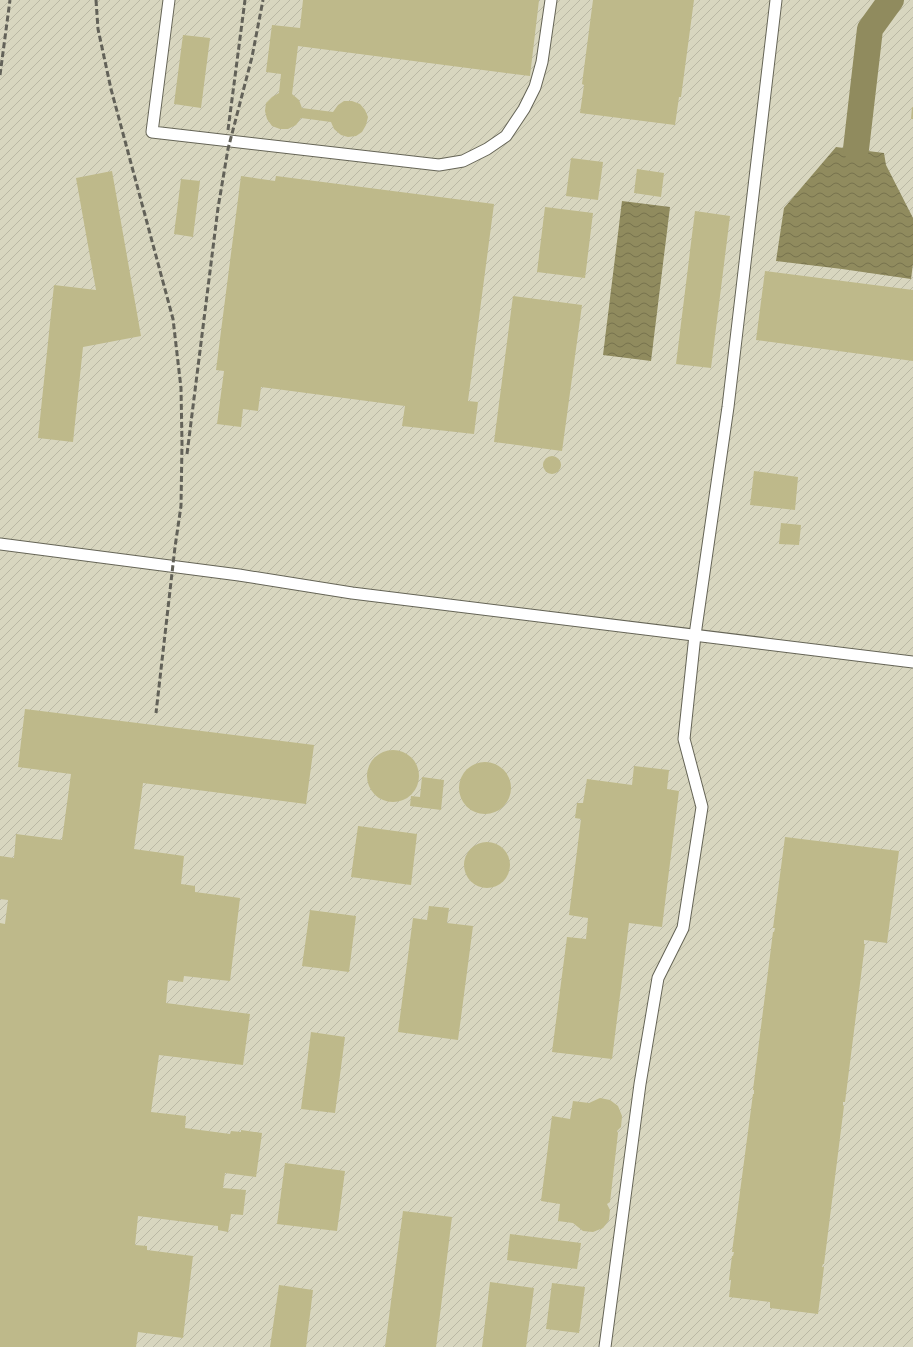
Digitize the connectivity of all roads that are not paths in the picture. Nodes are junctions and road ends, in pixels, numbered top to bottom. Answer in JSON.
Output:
{"nodes":[{"id":1,"x":169,"y":0,"type":"edge"},
{"id":2,"x":551,"y":0,"type":"edge"},
{"id":3,"x":776,"y":0,"type":"edge"},
{"id":4,"x":0,"y":544,"type":"edge"},
{"id":5,"x":695,"y":635,"type":"junction"},
{"id":6,"x":913,"y":662,"type":"edge"},
{"id":7,"x":606,"y":1347,"type":"edge"}],
"edges":[{"from":1,"to":2,"type":"lane"},
{"from":3,"to":5,"type":"lane"},
{"from":4,"to":5,"type":"lane"},
{"from":5,"to":6,"type":"lane"},
{"from":5,"to":7,"type":"lane"}]}
